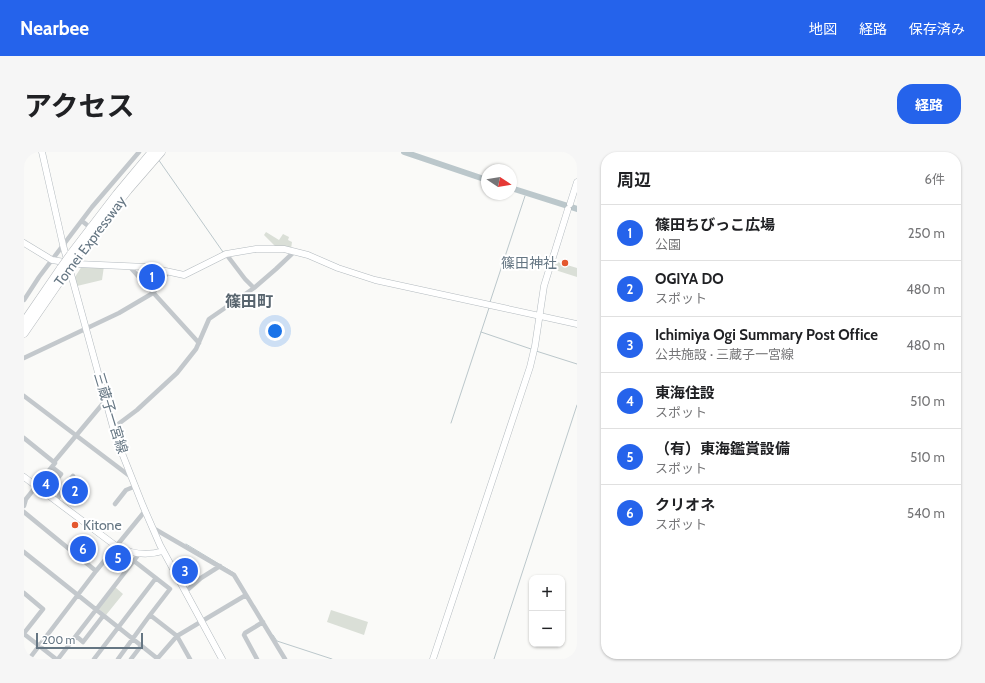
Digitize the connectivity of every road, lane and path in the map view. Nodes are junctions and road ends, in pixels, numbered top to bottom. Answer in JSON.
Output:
{"nodes":[{"id":1,"x":42,"y":152,"type":"edge"},
{"id":2,"x":139,"y":152,"type":"edge"},
{"id":3,"x":161,"y":152,"type":"edge"},
{"id":4,"x":152,"y":155,"type":"edge"},
{"id":5,"x":577,"y":182,"type":"edge"},
{"id":6,"x":82,"y":221,"type":"junction"},
{"id":7,"x":87,"y":225,"type":"dead end"},
{"id":8,"x":24,"y":243,"type":"edge"},
{"id":9,"x":63,"y":245,"type":"junction"},
{"id":10,"x":294,"y":251,"type":"junction"},
{"id":11,"x":226,"y":254,"type":"junction"},
{"id":12,"x":71,"y":259,"type":"junction"},
{"id":13,"x":52,"y":260,"type":"junction"},
{"id":14,"x":128,"y":265,"type":"junction"},
{"id":15,"x":63,"y":270,"type":"junction"},
{"id":16,"x":168,"y":272,"type":"junction"},
{"id":17,"x":254,"y":288,"type":"junction"},
{"id":18,"x":153,"y":293,"type":"junction"},
{"id":19,"x":24,"y":300,"type":"edge"},
{"id":20,"x":539,"y":316,"type":"junction"},
{"id":21,"x":24,"y":322,"type":"edge"},
{"id":22,"x":577,"y":324,"type":"edge"},
{"id":23,"x":86,"y":329,"type":"junction"},
{"id":24,"x":24,"y":333,"type":"edge"},
{"id":25,"x":199,"y":343,"type":"junction"},
{"id":26,"x":25,"y":357,"type":"edge"},
{"id":27,"x":24,"y":396,"type":"edge"},
{"id":28,"x":105,"y":401,"type":"junction"},
{"id":29,"x":113,"y":428,"type":"junction"},
{"id":30,"x":76,"y":436,"type":"junction"},
{"id":31,"x":24,"y":438,"type":"edge"},
{"id":32,"x":54,"y":462,"type":"junction"},
{"id":33,"x":52,"y":467,"type":"junction"},
{"id":34,"x":73,"y":476,"type":"dead end"},
{"id":35,"x":24,"y":477,"type":"edge"},
{"id":36,"x":132,"y":478,"type":"junction"},
{"id":37,"x":136,"y":486,"type":"junction"},
{"id":38,"x":36,"y":487,"type":"junction"},
{"id":39,"x":45,"y":494,"type":"junction"},
{"id":40,"x":56,"y":502,"type":"junction"},
{"id":41,"x":115,"y":504,"type":"dead end"},
{"id":42,"x":24,"y":506,"type":"edge"},
{"id":43,"x":145,"y":511,"type":"junction"},
{"id":44,"x":24,"y":512,"type":"edge"},
{"id":45,"x":153,"y":528,"type":"junction"},
{"id":46,"x":116,"y":546,"type":"junction"},
{"id":47,"x":163,"y":551,"type":"junction"},
{"id":48,"x":24,"y":552,"type":"edge"},
{"id":49,"x":138,"y":554,"type":"junction"},
{"id":50,"x":134,"y":561,"type":"junction"},
{"id":51,"x":220,"y":566,"type":"junction"},
{"id":52,"x":96,"y":571,"type":"junction"},
{"id":53,"x":156,"y":578,"type":"junction"},
{"id":54,"x":185,"y":592,"type":"junction"},
{"id":55,"x":24,"y":593,"type":"edge"},
{"id":56,"x":246,"y":595,"type":"junction"},
{"id":57,"x":78,"y":596,"type":"junction"},
{"id":58,"x":95,"y":610,"type":"junction"},
{"id":59,"x":150,"y":615,"type":"junction"},
{"id":60,"x":102,"y":616,"type":"junction"},
{"id":61,"x":201,"y":621,"type":"junction"},
{"id":62,"x":263,"y":622,"type":"junction"},
{"id":63,"x":118,"y":627,"type":"junction"},
{"id":64,"x":24,"y":634,"type":"edge"},
{"id":65,"x":76,"y":636,"type":"junction"},
{"id":66,"x":177,"y":636,"type":"junction"},
{"id":67,"x":132,"y":639,"type":"junction"},
{"id":68,"x":39,"y":646,"type":"junction"},
{"id":69,"x":141,"y":646,"type":"junction"},
{"id":70,"x":29,"y":659,"type":"edge"},
{"id":71,"x":57,"y":659,"type":"edge"},
{"id":72,"x":94,"y":659,"type":"edge"},
{"id":73,"x":118,"y":659,"type":"edge"},
{"id":74,"x":131,"y":659,"type":"edge"},
{"id":75,"x":158,"y":659,"type":"edge"},
{"id":76,"x":190,"y":659,"type":"edge"},
{"id":77,"x":222,"y":659,"type":"edge"},
{"id":78,"x":257,"y":659,"type":"edge"},
{"id":79,"x":285,"y":659,"type":"edge"},
{"id":80,"x":433,"y":659,"type":"edge"}],
"edges":[{"from":1,"to":9,"type":"street","name":"三蔵子一宮線"},
{"from":2,"to":6,"type":"street"},
{"from":3,"to":4,"type":"highway","name":"Tomei Expressway"},
{"from":4,"to":12,"type":"highway","name":"Tomei Expressway"},
{"from":5,"to":20,"type":"street"},
{"from":6,"to":7,"type":"street"},
{"from":6,"to":9,"type":"street"},
{"from":8,"to":13,"type":"street"},
{"from":9,"to":12,"type":"street","name":"三蔵子一宮線"},
{"from":9,"to":13,"type":"street"},
{"from":10,"to":11,"type":"street"},
{"from":10,"to":17,"type":"street"},
{"from":10,"to":20,"type":"street"},
{"from":11,"to":16,"type":"street"},
{"from":11,"to":17,"type":"street"},
{"from":12,"to":13,"type":"street"},
{"from":12,"to":14,"type":"street"},
{"from":12,"to":15,"type":"highway","name":"Tomei Expressway","bridge":true},
{"from":12,"to":23,"type":"street","name":"三蔵子一宮線"},
{"from":13,"to":19,"type":"street"},
{"from":14,"to":16,"type":"street"},
{"from":14,"to":18,"type":"street"},
{"from":15,"to":21,"type":"highway","name":"Tomei Expressway"},
{"from":15,"to":24,"type":"highway","name":"Tomei Expressway"},
{"from":16,"to":18,"type":"street"},
{"from":17,"to":25,"type":"street"},
{"from":18,"to":23,"type":"street"},
{"from":18,"to":25,"type":"street"},
{"from":20,"to":22,"type":"street"},
{"from":20,"to":80,"type":"street"},
{"from":23,"to":26,"type":"street"},
{"from":23,"to":28,"type":"street","name":"三蔵子一宮線"},
{"from":25,"to":29,"type":"street"},
{"from":27,"to":30,"type":"street"},
{"from":28,"to":29,"type":"street","name":"三蔵子一宮線"},
{"from":28,"to":30,"type":"street"},
{"from":29,"to":36,"type":"street","name":"三蔵子一宮線"},
{"from":30,"to":32,"type":"street"},
{"from":30,"to":36,"type":"street"},
{"from":31,"to":32,"type":"street"},
{"from":32,"to":33,"type":"street"},
{"from":33,"to":38,"type":"street"},
{"from":33,"to":39,"type":"street"},
{"from":34,"to":40,"type":"street"},
{"from":35,"to":38,"type":"street"},
{"from":36,"to":37,"type":"street","name":"三蔵子一宮線"},
{"from":37,"to":41,"type":"street"},
{"from":37,"to":43,"type":"street","name":"三蔵子一宮線"},
{"from":38,"to":39,"type":"street"},
{"from":38,"to":42,"type":"street"},
{"from":39,"to":40,"type":"street"},
{"from":40,"to":46,"type":"street"},
{"from":43,"to":45,"type":"street","name":"三蔵子一宮線"},
{"from":43,"to":46,"type":"street"},
{"from":44,"to":52,"type":"street"},
{"from":45,"to":47,"type":"street","name":"三蔵子一宮線"},
{"from":45,"to":51,"type":"street"},
{"from":46,"to":49,"type":"street"},
{"from":46,"to":52,"type":"street"},
{"from":47,"to":49,"type":"street"},
{"from":47,"to":54,"type":"street","name":"三蔵子一宮線"},
{"from":48,"to":57,"type":"street"},
{"from":49,"to":50,"type":"street"},
{"from":50,"to":53,"type":"street"},
{"from":50,"to":58,"type":"street"},
{"from":51,"to":54,"type":"street"},
{"from":51,"to":56,"type":"street"},
{"from":52,"to":57,"type":"street"},
{"from":53,"to":59,"type":"street"},
{"from":53,"to":63,"type":"street"},
{"from":54,"to":61,"type":"street","name":"三蔵子一宮線"},
{"from":55,"to":64,"type":"street"},
{"from":56,"to":61,"type":"street"},
{"from":56,"to":62,"type":"street"},
{"from":57,"to":58,"type":"street"},
{"from":57,"to":68,"type":"street"},
{"from":58,"to":60,"type":"street"},
{"from":58,"to":65,"type":"street"},
{"from":59,"to":66,"type":"street"},
{"from":59,"to":67,"type":"street"},
{"from":60,"to":63,"type":"street"},
{"from":60,"to":65,"type":"street"},
{"from":61,"to":66,"type":"street"},
{"from":61,"to":77,"type":"street","name":"三蔵子一宮線"},
{"from":62,"to":78,"type":"street"},
{"from":62,"to":79,"type":"street"},
{"from":63,"to":67,"type":"street"},
{"from":63,"to":72,"type":"street"},
{"from":64,"to":68,"type":"street"},
{"from":65,"to":71,"type":"street"},
{"from":66,"to":75,"type":"street"},
{"from":66,"to":76,"type":"street"},
{"from":67,"to":69,"type":"street"},
{"from":67,"to":73,"type":"street"},
{"from":68,"to":70,"type":"street"},
{"from":68,"to":71,"type":"street"},
{"from":69,"to":74,"type":"street"},
{"from":69,"to":75,"type":"street"}]}
